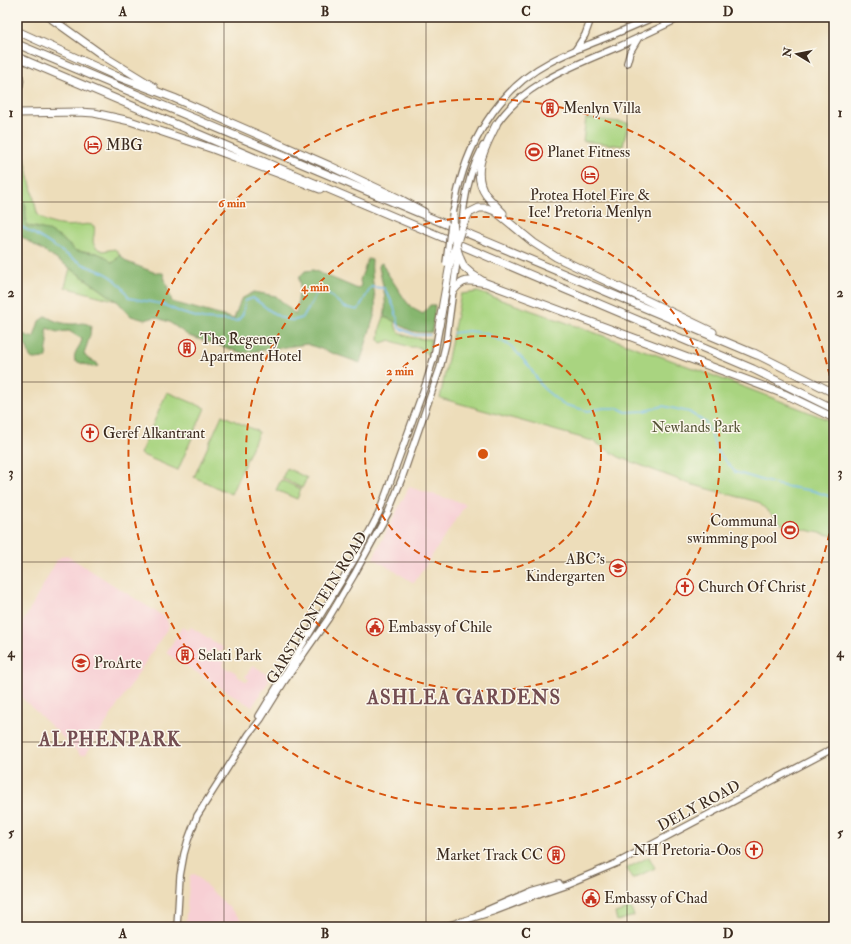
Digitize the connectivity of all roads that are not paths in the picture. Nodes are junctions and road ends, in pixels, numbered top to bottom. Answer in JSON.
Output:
{"nodes":[{"id":1,"x":49,"y":17,"type":"edge"},
{"id":2,"x":654,"y":17,"type":"edge"},
{"id":3,"x":682,"y":17,"type":"edge"},
{"id":4,"x":589,"y":24,"type":"dead end"},
{"id":5,"x":17,"y":31,"type":"edge"},
{"id":6,"x":640,"y":37,"type":"junction"},
{"id":7,"x":17,"y":44,"type":"edge"},
{"id":8,"x":576,"y":49,"type":"junction"},
{"id":9,"x":17,"y":57,"type":"edge"},
{"id":10,"x":626,"y":63,"type":"dead end"},
{"id":11,"x":17,"y":72,"type":"edge"},
{"id":12,"x":17,"y":91,"type":"edge"},
{"id":13,"x":174,"y":98,"type":"junction"},
{"id":14,"x":17,"y":113,"type":"edge"},
{"id":15,"x":496,"y":125,"type":"junction"},
{"id":16,"x":343,"y":195,"type":"junction"},
{"id":17,"x":453,"y":213,"type":"junction"},
{"id":18,"x":440,"y":222,"type":"junction"},
{"id":19,"x":462,"y":226,"type":"junction"},
{"id":20,"x":522,"y":234,"type":"junction"},
{"id":21,"x":455,"y":244,"type":"junction"},
{"id":22,"x":458,"y":253,"type":"junction"},
{"id":23,"x":451,"y":265,"type":"junction"},
{"id":24,"x":486,"y":283,"type":"junction"},
{"id":25,"x":454,"y":290,"type":"junction"},
{"id":26,"x":439,"y":326,"type":"joint"},
{"id":27,"x":757,"y":355,"type":"junction"},
{"id":28,"x":834,"y":393,"type":"edge"},
{"id":29,"x":834,"y":409,"type":"edge"},
{"id":30,"x":834,"y":418,"type":"edge"},
{"id":31,"x":250,"y":734,"type":"junction"},
{"id":32,"x":834,"y":748,"type":"edge"},
{"id":33,"x":177,"y":927,"type":"edge"},
{"id":34,"x":443,"y":927,"type":"edge"}],
"edges":[{"from":1,"to":13,"type":"highway"},
{"from":2,"to":8,"type":"main road","name":"GARSTFONTEIN ROAD"},
{"from":3,"to":6,"type":"main road","name":"GARSTFONTEIN ROAD"},
{"from":4,"to":8,"type":"main road"},
{"from":5,"to":13,"type":"highway"},
{"from":6,"to":10,"type":"main road"},
{"from":6,"to":15,"type":"main road","name":"GARSTFONTEIN ROAD"},
{"from":7,"to":18,"type":"highway"},
{"from":8,"to":17,"type":"main road","name":"GARSTFONTEIN ROAD","bridge":true},
{"from":9,"to":16,"type":"highway"},
{"from":11,"to":12,"type":"highway"},
{"from":13,"to":18,"type":"highway"},
{"from":14,"to":16,"type":"highway"},
{"from":15,"to":19,"type":"main road","name":"GARSTFONTEIN ROAD","bridge":true},
{"from":15,"to":20,"type":"highway"},
{"from":16,"to":29,"type":"highway"},
{"from":17,"to":21,"type":"highway","bridge":true},
{"from":17,"to":23,"type":"main road","name":"GARSTFONTEIN ROAD","bridge":true},
{"from":18,"to":27,"type":"highway"},
{"from":19,"to":20,"type":"highway","bridge":true},
{"from":19,"to":21,"type":"highway","bridge":true},
{"from":19,"to":22,"type":"main road","name":"GARSTFONTEIN ROAD","bridge":true},
{"from":20,"to":27,"type":"highway"},
{"from":21,"to":22,"type":"highway","bridge":true},
{"from":21,"to":23,"type":"highway","bridge":true},
{"from":22,"to":23,"type":"main road","name":"GARSTFONTEIN ROAD","bridge":true},
{"from":22,"to":24,"type":"highway","bridge":true},
{"from":23,"to":25,"type":"main road","name":"GARSTFONTEIN ROAD"},
{"from":23,"to":26,"type":"highway"},
{"from":24,"to":25,"type":"highway"},
{"from":24,"to":30,"type":"highway"},
{"from":25,"to":31,"type":"main road","name":"GARSTFONTEIN ROAD"},
{"from":26,"to":31,"type":"main road","name":"GARSTFONTEIN ROAD"},
{"from":27,"to":28,"type":"highway"},
{"from":31,"to":33,"type":"main road","name":"GARSTFONTEIN ROAD"},
{"from":32,"to":34,"type":"main road","name":"DELY ROAD"}]}
